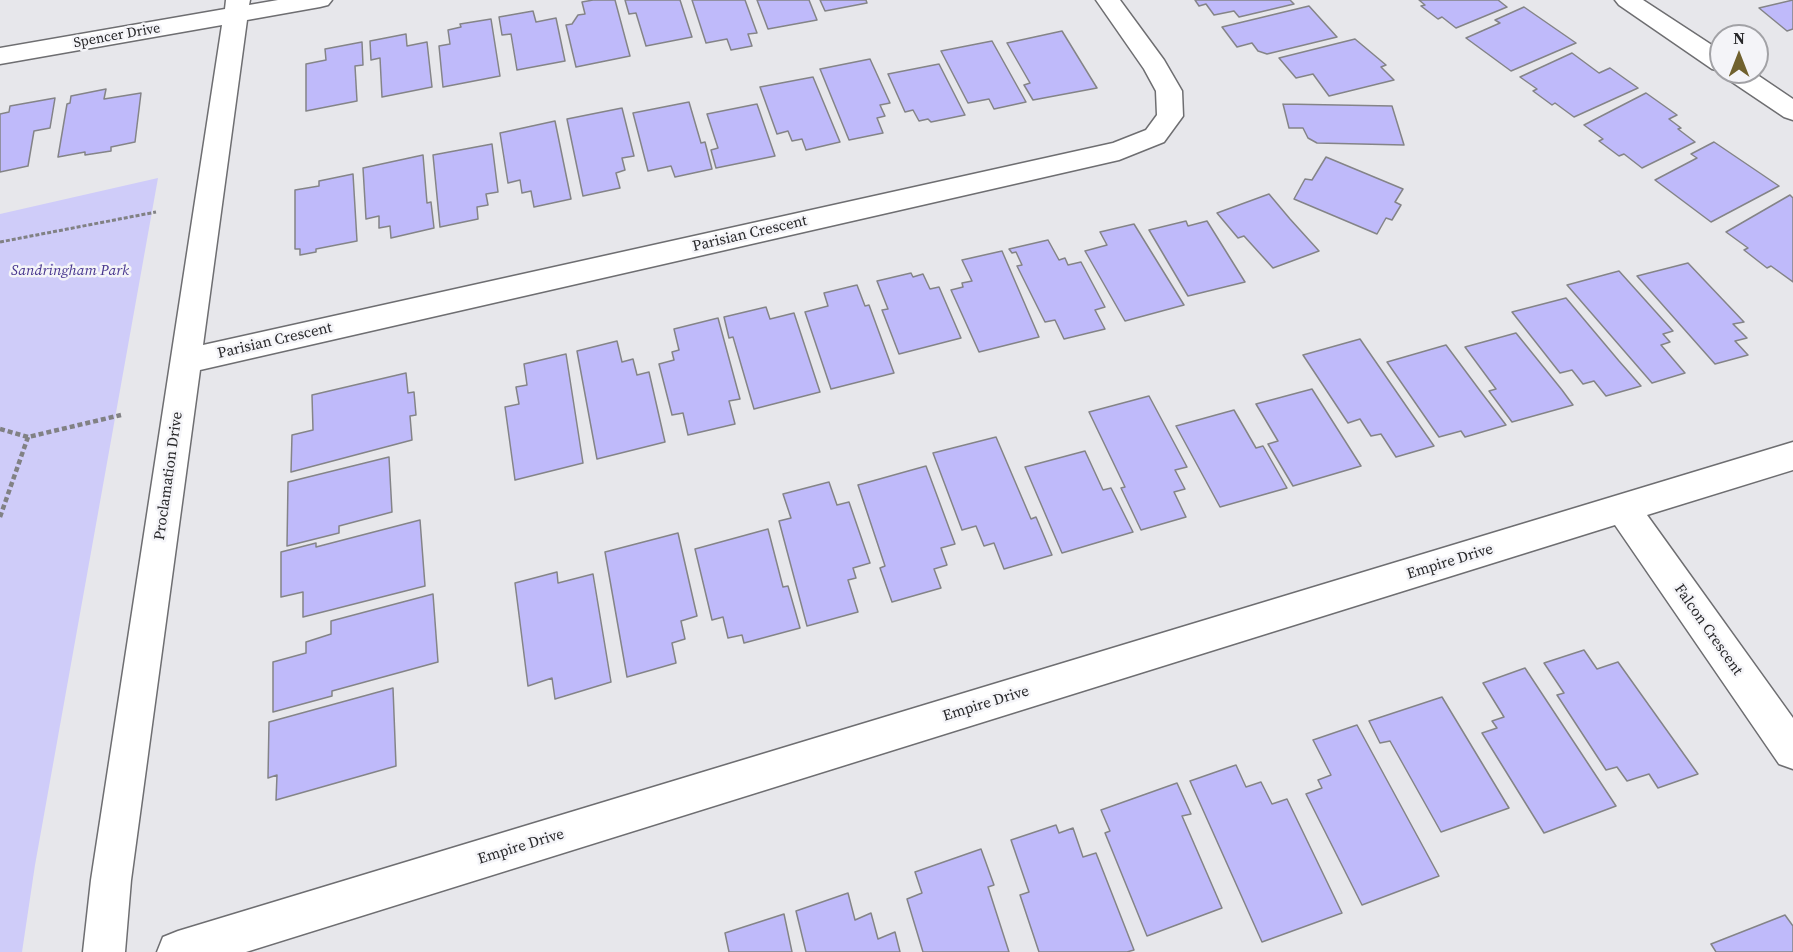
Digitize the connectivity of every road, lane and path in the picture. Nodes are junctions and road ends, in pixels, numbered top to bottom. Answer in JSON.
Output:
{"nodes":[{"id":1,"x":320,"y":0,"type":"edge"},
{"id":2,"x":1108,"y":0,"type":"edge"},
{"id":3,"x":1627,"y":0,"type":"edge"},
{"id":4,"x":236,"y":8,"type":"edge"},
{"id":5,"x":1709,"y":55,"type":"edge"},
{"id":6,"x":0,"y":56,"type":"edge"},
{"id":7,"x":1753,"y":84,"type":"edge"},
{"id":8,"x":1793,"y":111,"type":"edge"},
{"id":9,"x":156,"y":212,"type":"dead end"},
{"id":10,"x":0,"y":242,"type":"edge"},
{"id":11,"x":186,"y":361,"type":"junction"},
{"id":12,"x":121,"y":416,"type":"dead end"},
{"id":13,"x":0,"y":429,"type":"edge"},
{"id":14,"x":28,"y":437,"type":"junction"},
{"id":15,"x":1793,"y":456,"type":"edge"},
{"id":16,"x":1623,"y":509,"type":"junction"},
{"id":17,"x":0,"y":517,"type":"edge"},
{"id":18,"x":1793,"y":750,"type":"edge"},
{"id":19,"x":104,"y":952,"type":"edge"},
{"id":20,"x":178,"y":952,"type":"edge"}],
"edges":[{"from":1,"to":4,"type":"street"},
{"from":2,"to":11,"type":"street","name":"Parisian Crescent"},
{"from":3,"to":5,"type":"street"},
{"from":4,"to":6,"type":"street","name":"Spencer Drive"},
{"from":4,"to":11,"type":"street","name":"Proclamation Drive"},
{"from":7,"to":8,"type":"street"},
{"from":9,"to":10,"type":"path"},
{"from":11,"to":19,"type":"street","name":"Proclamation Drive"},
{"from":12,"to":14,"type":"path"},
{"from":13,"to":14,"type":"path"},
{"from":14,"to":17,"type":"path"},
{"from":15,"to":16,"type":"street","name":"Empire Drive"},
{"from":16,"to":18,"type":"street","name":"Falcon Crescent"},
{"from":16,"to":20,"type":"street","name":"Empire Drive"}]}
